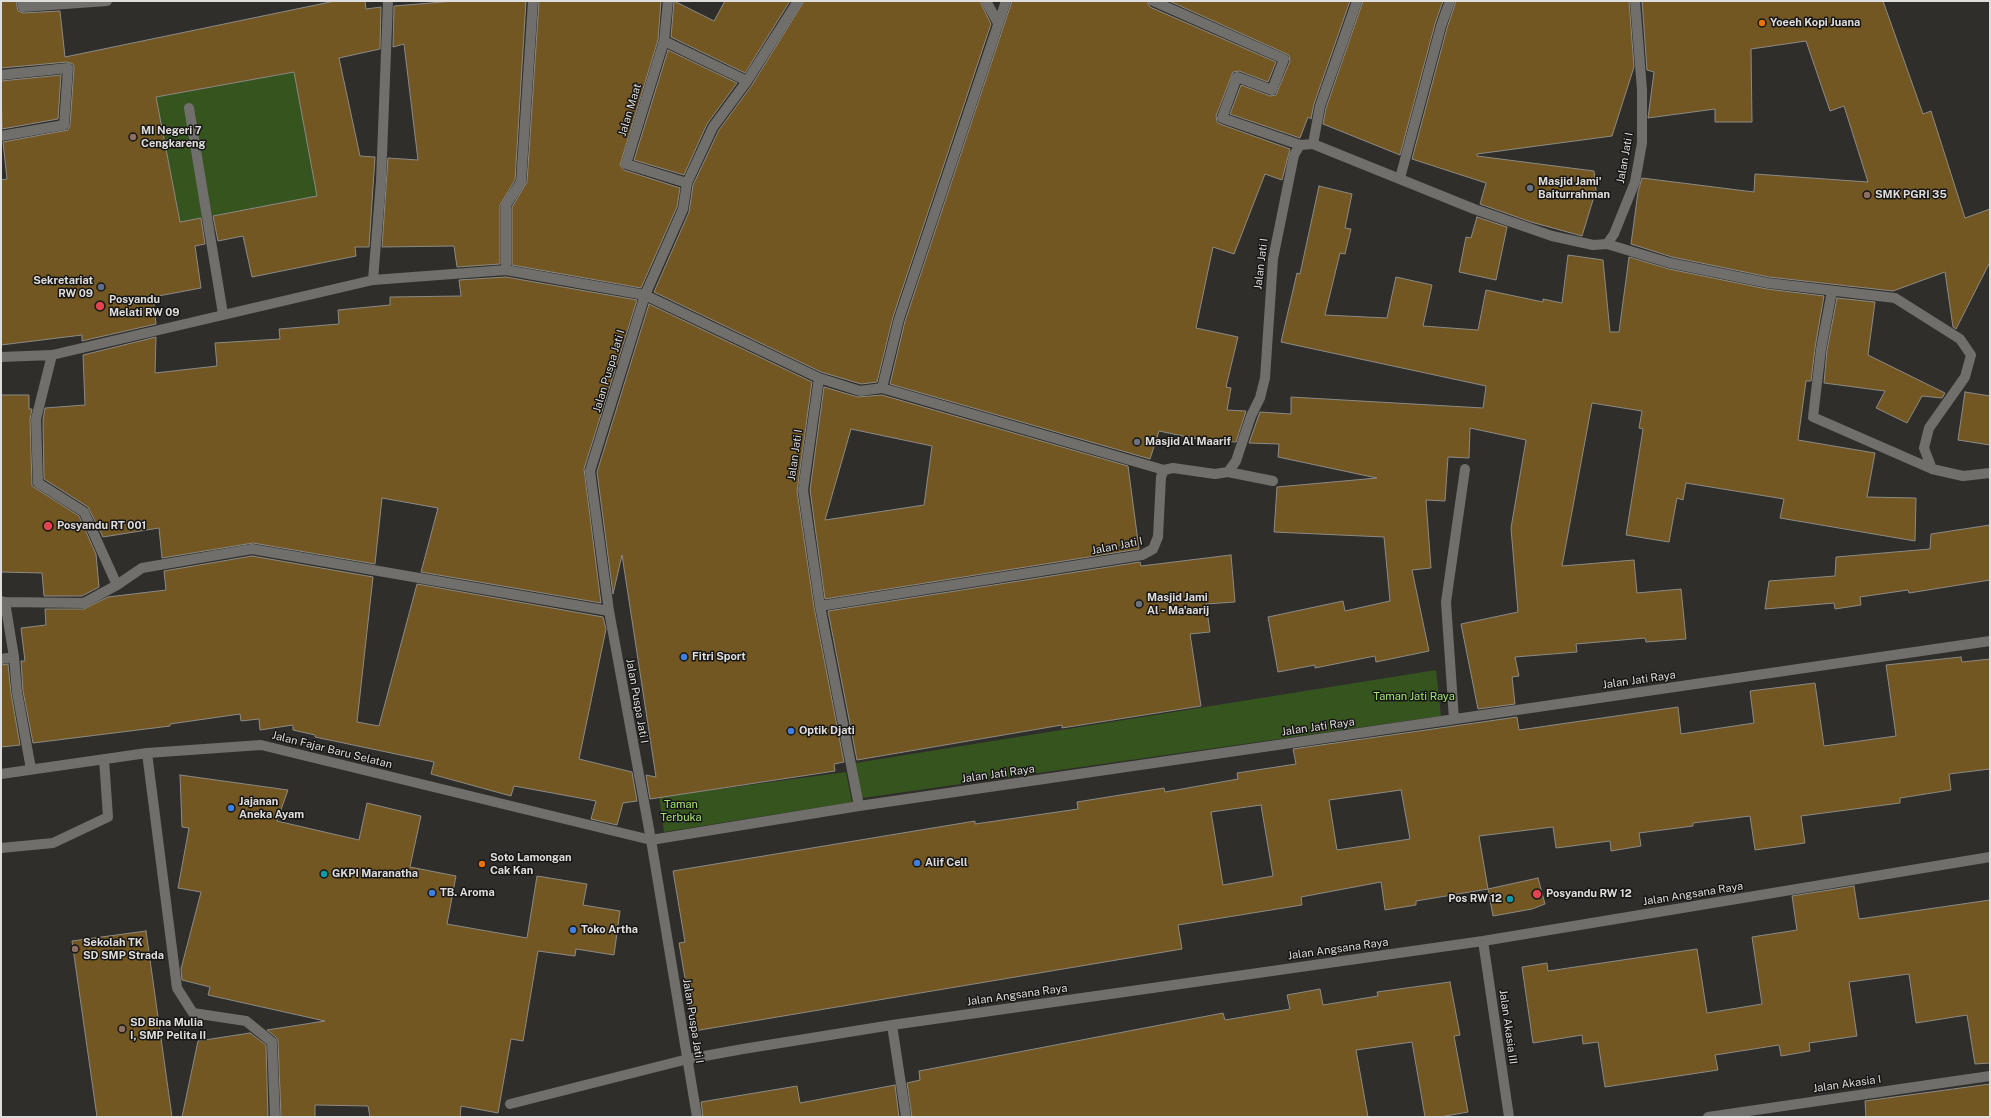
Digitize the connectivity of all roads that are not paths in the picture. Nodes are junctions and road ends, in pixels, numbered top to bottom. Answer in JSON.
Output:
{"nodes":[{"id":1,"x":22,"y":1,"type":"edge"},
{"id":2,"x":107,"y":1,"type":"edge"},
{"id":3,"x":388,"y":1,"type":"edge"},
{"id":4,"x":533,"y":1,"type":"edge"},
{"id":5,"x":668,"y":1,"type":"edge"},
{"id":6,"x":798,"y":1,"type":"edge"},
{"id":7,"x":986,"y":1,"type":"edge"},
{"id":8,"x":1006,"y":1,"type":"edge"},
{"id":9,"x":1153,"y":1,"type":"edge"},
{"id":10,"x":1357,"y":1,"type":"edge"},
{"id":11,"x":1450,"y":1,"type":"edge"},
{"id":12,"x":1635,"y":1,"type":"edge"},
{"id":13,"x":998,"y":23,"type":"junction"},
{"id":14,"x":664,"y":42,"type":"junction"},
{"id":15,"x":1,"y":75,"type":"edge"},
{"id":16,"x":747,"y":81,"type":"junction"},
{"id":17,"x":189,"y":108,"type":"dead end"},
{"id":18,"x":1,"y":136,"type":"edge"},
{"id":19,"x":1313,"y":144,"type":"junction"},
{"id":20,"x":1300,"y":145,"type":"junction"},
{"id":21,"x":1400,"y":178,"type":"junction"},
{"id":22,"x":687,"y":183,"type":"junction"},
{"id":23,"x":1607,"y":244,"type":"junction"},
{"id":24,"x":506,"y":270,"type":"junction"},
{"id":25,"x":373,"y":280,"type":"junction"},
{"id":26,"x":1832,"y":290,"type":"junction"},
{"id":27,"x":645,"y":295,"type":"junction"},
{"id":28,"x":223,"y":314,"type":"junction"},
{"id":29,"x":52,"y":355,"type":"junction"},
{"id":30,"x":1,"y":357,"type":"edge"},
{"id":31,"x":819,"y":378,"type":"junction"},
{"id":32,"x":882,"y":388,"type":"junction"},
{"id":33,"x":1465,"y":469,"type":"dead end"},
{"id":34,"x":1932,"y":469,"type":"junction"},
{"id":35,"x":1164,"y":470,"type":"junction"},
{"id":36,"x":1228,"y":472,"type":"junction"},
{"id":37,"x":1990,"y":473,"type":"edge"},
{"id":38,"x":1273,"y":481,"type":"dead end"},
{"id":39,"x":117,"y":585,"type":"junction"},
{"id":40,"x":3,"y":601,"type":"edge"},
{"id":41,"x":820,"y":606,"type":"junction"},
{"id":42,"x":609,"y":611,"type":"junction"},
{"id":43,"x":1990,"y":641,"type":"edge"},
{"id":44,"x":14,"y":657,"type":"junction"},
{"id":45,"x":1,"y":659,"type":"edge"},
{"id":46,"x":1454,"y":719,"type":"junction"},
{"id":47,"x":147,"y":753,"type":"junction"},
{"id":48,"x":104,"y":759,"type":"junction"},
{"id":49,"x":32,"y":769,"type":"junction"},
{"id":50,"x":1,"y":774,"type":"edge"},
{"id":51,"x":859,"y":806,"type":"junction"},
{"id":52,"x":651,"y":840,"type":"junction"},
{"id":53,"x":1,"y":848,"type":"edge"},
{"id":54,"x":1990,"y":857,"type":"edge"},
{"id":55,"x":1483,"y":941,"type":"junction"},
{"id":56,"x":892,"y":1025,"type":"junction"},
{"id":57,"x":688,"y":1059,"type":"junction"},
{"id":58,"x":1990,"y":1076,"type":"edge"},
{"id":59,"x":510,"y":1104,"type":"dead end"},
{"id":60,"x":275,"y":1117,"type":"edge"},
{"id":61,"x":697,"y":1117,"type":"edge"},
{"id":62,"x":906,"y":1117,"type":"edge"},
{"id":63,"x":1509,"y":1117,"type":"edge"},
{"id":64,"x":1708,"y":1117,"type":"edge"}],
"edges":[{"from":1,"to":2,"type":"street"},
{"from":3,"to":25,"type":"street"},
{"from":4,"to":24,"type":"street"},
{"from":5,"to":14,"type":"street","name":"Jalan Maat"},
{"from":6,"to":16,"type":"street"},
{"from":7,"to":13,"type":"street"},
{"from":8,"to":13,"type":"street"},
{"from":9,"to":20,"type":"street"},
{"from":10,"to":19,"type":"street"},
{"from":11,"to":21,"type":"street"},
{"from":12,"to":23,"type":"street","name":"Jalan Jati I"},
{"from":13,"to":32,"type":"street"},
{"from":14,"to":16,"type":"street"},
{"from":14,"to":22,"type":"street","name":"Jalan Maat"},
{"from":15,"to":18,"type":"street"},
{"from":16,"to":22,"type":"street"},
{"from":17,"to":28,"type":"street"},
{"from":19,"to":20,"type":"street"},
{"from":19,"to":21,"type":"street"},
{"from":20,"to":36,"type":"street","name":"Jalan Jati I"},
{"from":21,"to":23,"type":"street"},
{"from":22,"to":27,"type":"street"},
{"from":23,"to":26,"type":"street"},
{"from":24,"to":25,"type":"street"},
{"from":24,"to":27,"type":"street"},
{"from":25,"to":28,"type":"street"},
{"from":26,"to":34,"type":"street"},
{"from":26,"to":34,"type":"street"},
{"from":27,"to":31,"type":"street"},
{"from":27,"to":42,"type":"street","name":"Jalan Puspa Jati I"},
{"from":28,"to":29,"type":"street"},
{"from":29,"to":30,"type":"street"},
{"from":29,"to":39,"type":"street"},
{"from":31,"to":32,"type":"street"},
{"from":31,"to":41,"type":"street","name":"Jalan Jati I"},
{"from":32,"to":35,"type":"street"},
{"from":33,"to":46,"type":"street"},
{"from":34,"to":37,"type":"street"},
{"from":35,"to":36,"type":"street"},
{"from":35,"to":41,"type":"street","name":"Jalan Jati I"},
{"from":36,"to":38,"type":"street"},
{"from":39,"to":40,"type":"street"},
{"from":39,"to":42,"type":"street"},
{"from":40,"to":44,"type":"street"},
{"from":41,"to":51,"type":"street","name":"Jalan Jati I"},
{"from":42,"to":52,"type":"street","name":"Jalan Puspa Jati I"},
{"from":43,"to":46,"type":"street","name":"Jalan Jati Raya"},
{"from":44,"to":45,"type":"street"},
{"from":44,"to":49,"type":"street"},
{"from":46,"to":51,"type":"street","name":"Jalan Jati Raya"},
{"from":47,"to":48,"type":"street","name":"Jalan Fajar Baru Selatan"},
{"from":47,"to":52,"type":"street","name":"Jalan Fajar Baru Selatan"},
{"from":47,"to":60,"type":"street"},
{"from":48,"to":49,"type":"street","name":"Jalan Fajar Baru Selatan"},
{"from":48,"to":53,"type":"street"},
{"from":49,"to":50,"type":"street","name":"Jalan Fajar Baru Selatan"},
{"from":51,"to":52,"type":"street","name":"Jalan Jati Raya"},
{"from":52,"to":57,"type":"street","name":"Jalan Puspa Jati I"},
{"from":54,"to":55,"type":"street","name":"Jalan Angsana Raya"},
{"from":55,"to":56,"type":"street","name":"Jalan Angsana Raya"},
{"from":55,"to":63,"type":"street","name":"Jalan Akasia III"},
{"from":56,"to":57,"type":"street","name":"Jalan Angsana Raya"},
{"from":56,"to":62,"type":"street"},
{"from":57,"to":59,"type":"street","name":"Jalan Angsana Raya"},
{"from":57,"to":61,"type":"street","name":"Jalan Puspa Jati I"},
{"from":58,"to":64,"type":"street","name":"Jalan Akasia I"}]}
